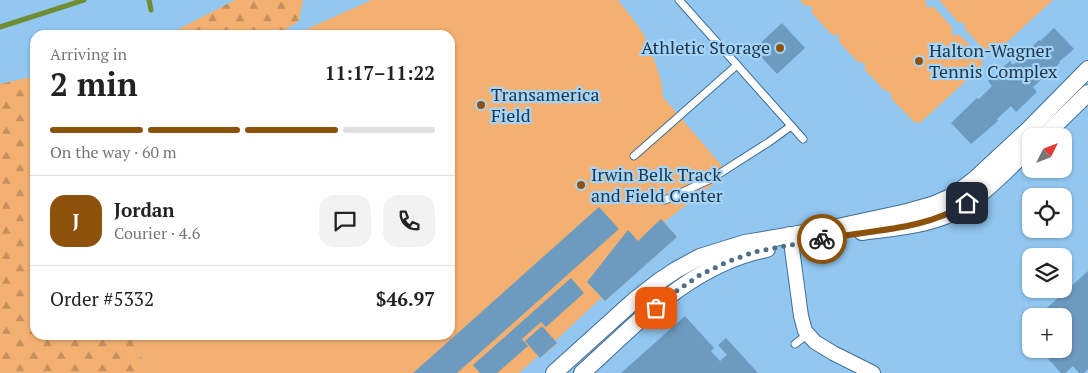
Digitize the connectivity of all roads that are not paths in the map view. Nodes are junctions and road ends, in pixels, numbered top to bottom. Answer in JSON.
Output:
{"nodes":[{"id":1,"x":679,"y":0,"type":"edge"},
{"id":2,"x":737,"y":65,"type":"junction"},
{"id":3,"x":1088,"y":69,"type":"edge"},
{"id":4,"x":1088,"y":93,"type":"edge"},
{"id":5,"x":791,"y":126,"type":"junction"},
{"id":6,"x":1052,"y":128,"type":"edge"},
{"id":7,"x":803,"y":139,"type":"dead end"},
{"id":8,"x":1022,"y":155,"type":"edge"},
{"id":9,"x":634,"y":156,"type":"dead end"},
{"id":10,"x":665,"y":200,"type":"dead end"},
{"id":11,"x":791,"y":240,"type":"junction"},
{"id":12,"x":808,"y":334,"type":"junction"},
{"id":13,"x":795,"y":344,"type":"dead end"},
{"id":14,"x":554,"y":373,"type":"edge"},
{"id":15,"x":582,"y":373,"type":"edge"},
{"id":16,"x":872,"y":373,"type":"edge"}],
"edges":[{"from":1,"to":2,"type":"lane"},
{"from":2,"to":5,"type":"lane"},
{"from":2,"to":9,"type":"lane"},
{"from":3,"to":11,"type":"street"},
{"from":4,"to":6,"type":"street"},
{"from":5,"to":7,"type":"lane"},
{"from":5,"to":10,"type":"lane"},
{"from":8,"to":11,"type":"street"},
{"from":11,"to":12,"type":"street"},
{"from":11,"to":14,"type":"street"},
{"from":11,"to":15,"type":"street"},
{"from":12,"to":13,"type":"lane"},
{"from":12,"to":16,"type":"street"}]}
